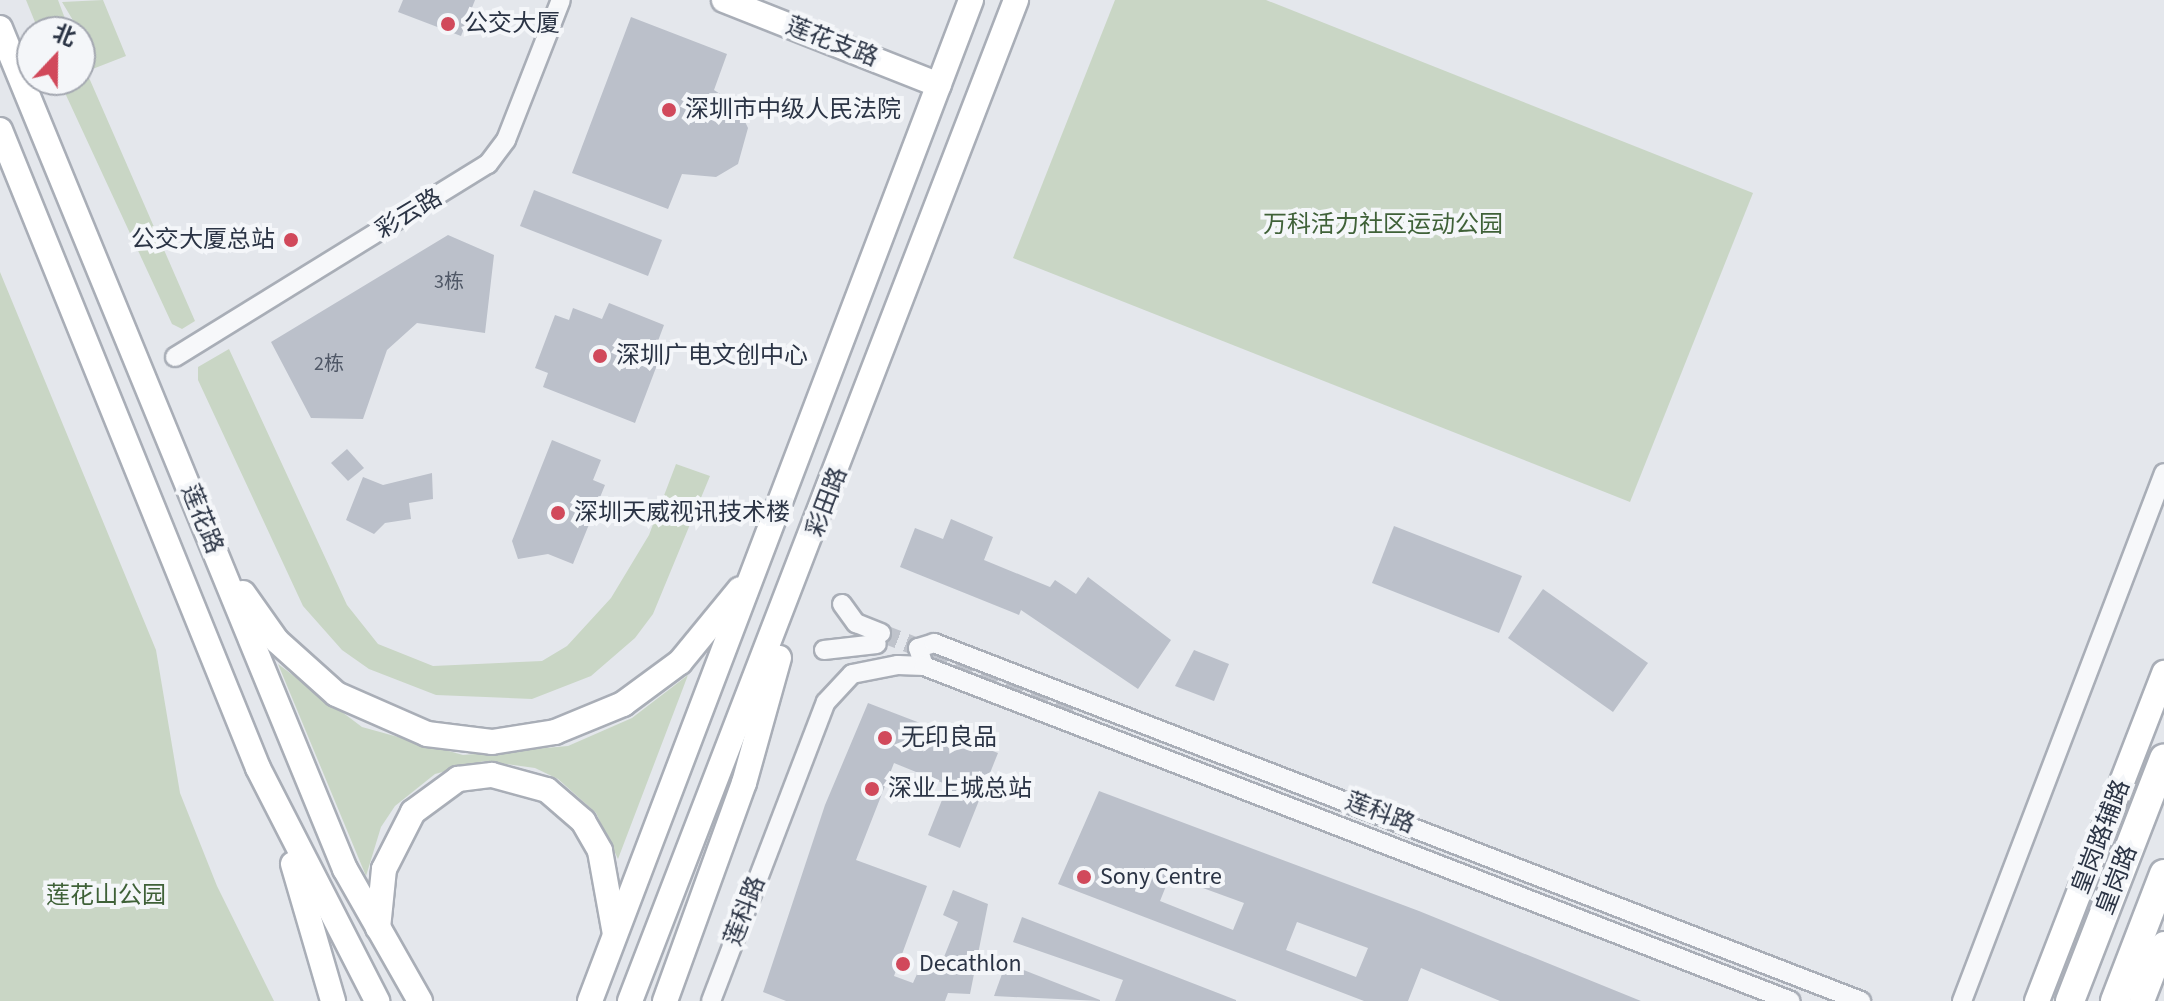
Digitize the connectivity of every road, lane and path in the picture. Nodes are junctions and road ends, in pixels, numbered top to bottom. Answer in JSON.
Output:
{"nodes":[{"id":1,"x":561,"y":0,"type":"edge"},
{"id":2,"x":724,"y":0,"type":"edge"},
{"id":3,"x":971,"y":0,"type":"edge"},
{"id":4,"x":1016,"y":0,"type":"edge"},
{"id":5,"x":0,"y":28,"type":"edge"},
{"id":6,"x":939,"y":85,"type":"junction"},
{"id":7,"x":0,"y":130,"type":"edge"},
{"id":8,"x":175,"y":357,"type":"dead end"},
{"id":9,"x":2164,"y":473,"type":"edge"},
{"id":10,"x":216,"y":555,"type":"junction"},
{"id":11,"x":756,"y":568,"type":"junction"},
{"id":12,"x":842,"y":604,"type":"dead end"},
{"id":13,"x":783,"y":617,"type":"junction"},
{"id":14,"x":824,"y":650,"type":"dead end"},
{"id":15,"x":924,"y":666,"type":"junction"},
{"id":16,"x":2164,"y":673,"type":"edge"},
{"id":17,"x":2164,"y":759,"type":"edge"},
{"id":18,"x":258,"y":768,"type":"junction"},
{"id":19,"x":2164,"y":874,"type":"edge"},
{"id":20,"x":616,"y":937,"type":"junction"},
{"id":21,"x":382,"y":942,"type":"junction"},
{"id":22,"x":2164,"y":944,"type":"edge"},
{"id":23,"x":1761,"y":990,"type":"junction"},
{"id":24,"x":333,"y":1001,"type":"edge"},
{"id":25,"x":377,"y":1001,"type":"edge"},
{"id":26,"x":420,"y":1001,"type":"edge"},
{"id":27,"x":590,"y":1001,"type":"edge"},
{"id":28,"x":630,"y":1001,"type":"edge"},
{"id":29,"x":665,"y":1001,"type":"edge"},
{"id":30,"x":711,"y":1001,"type":"edge"},
{"id":31,"x":1777,"y":1001,"type":"edge"},
{"id":32,"x":1791,"y":1001,"type":"edge"},
{"id":33,"x":1861,"y":1001,"type":"edge"},
{"id":34,"x":1962,"y":1001,"type":"edge"},
{"id":35,"x":2037,"y":1001,"type":"edge"},
{"id":36,"x":2070,"y":1001,"type":"edge"},
{"id":37,"x":2115,"y":1001,"type":"edge"},
{"id":38,"x":2142,"y":1001,"type":"edge"}],
"edges":[{"from":1,"to":8,"type":"street","name":"彩云路"},
{"from":2,"to":6,"type":"main road","name":"莲花支路"},
{"from":3,"to":6,"type":"main road","name":"彩田路"},
{"from":4,"to":13,"type":"main road","name":"彩田路"},
{"from":5,"to":10,"type":"main road","name":"莲花路"},
{"from":6,"to":11,"type":"main road","name":"彩田路"},
{"from":7,"to":18,"type":"main road","name":"莲花路"},
{"from":9,"to":34,"type":"street"},
{"from":10,"to":11,"type":"main road"},
{"from":10,"to":21,"type":"main road","name":"莲花路"},
{"from":11,"to":20,"type":"main road","name":"彩田路"},
{"from":12,"to":14,"type":"street"},
{"from":13,"to":28,"type":"main road","name":"彩田路"},
{"from":13,"to":29,"type":"main road"},
{"from":15,"to":23,"type":"street","name":"莲科路"},
{"from":15,"to":30,"type":"street","name":"莲科路"},
{"from":15,"to":33,"type":"street","name":"莲科路"},
{"from":16,"to":35,"type":"main road","name":"皇岗路辅路"},
{"from":17,"to":36,"type":"highway","name":"皇岗路"},
{"from":18,"to":24,"type":"main road"},
{"from":18,"to":25,"type":"main road","name":"莲花路"},
{"from":19,"to":37,"type":"highway","name":"皇岗路"},
{"from":20,"to":21,"type":"main road"},
{"from":20,"to":27,"type":"main road","name":"彩田路"},
{"from":21,"to":26,"type":"main road","name":"莲花路"},
{"from":22,"to":38,"type":"main road"},
{"from":23,"to":31,"type":"street"},
{"from":23,"to":32,"type":"street","name":"莲科路"}]}
